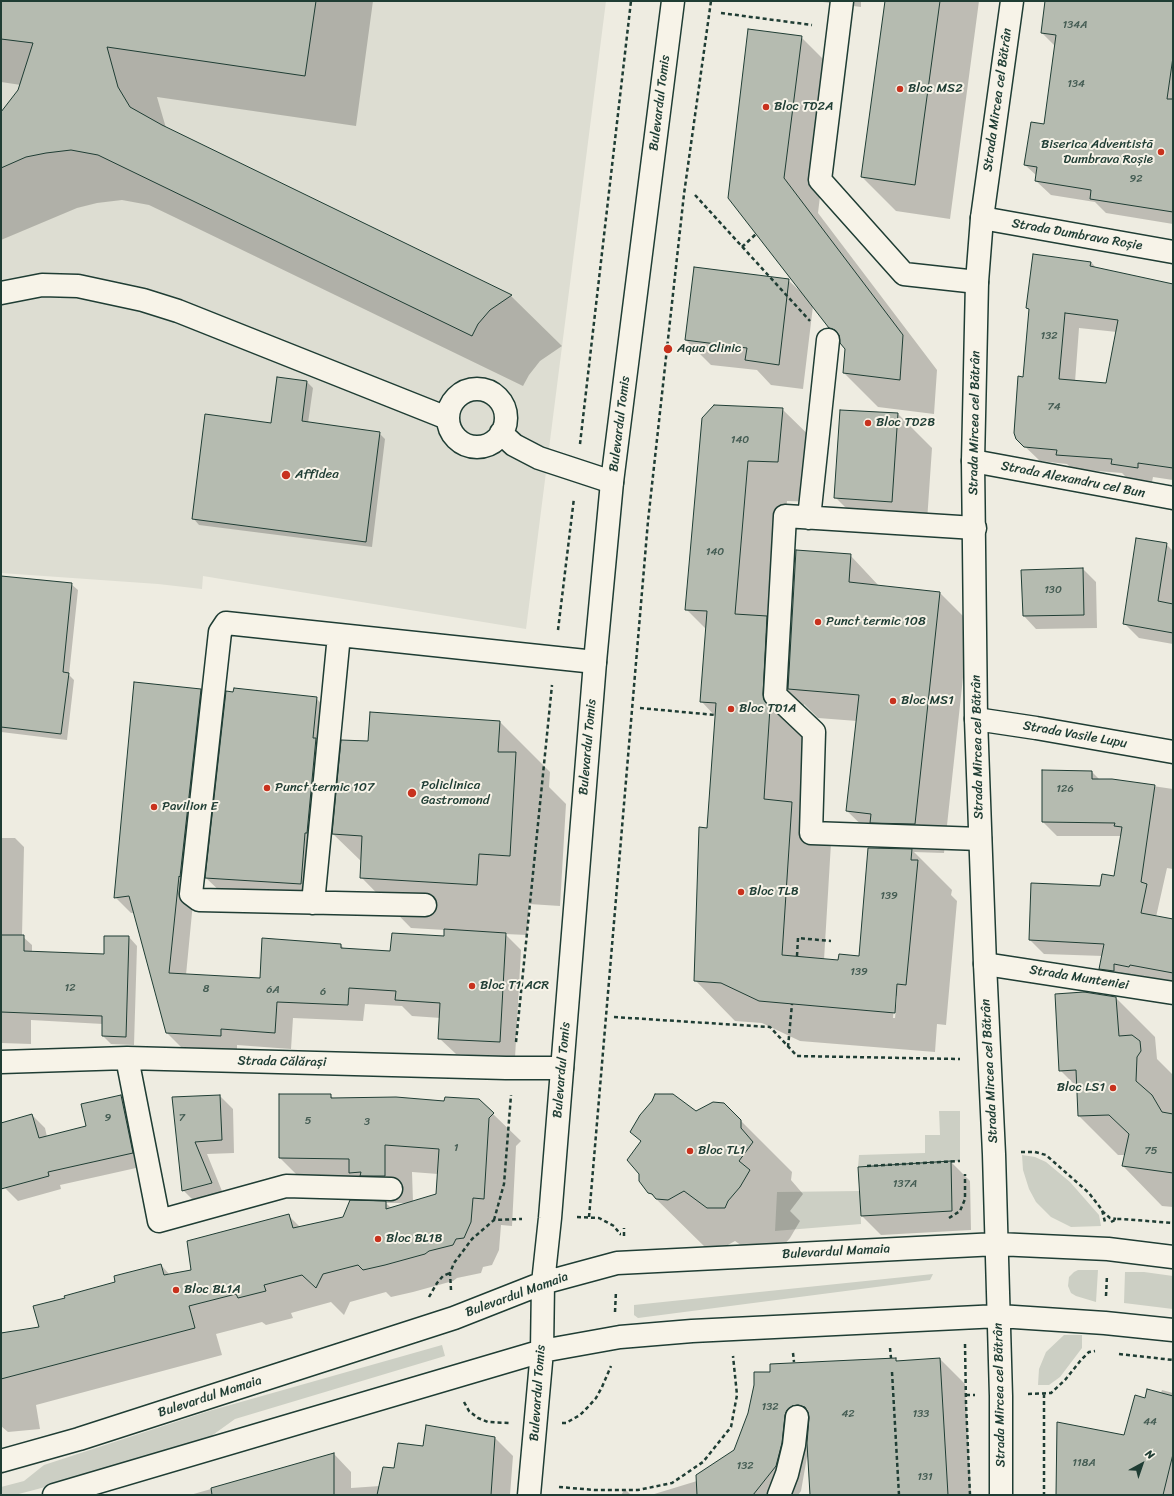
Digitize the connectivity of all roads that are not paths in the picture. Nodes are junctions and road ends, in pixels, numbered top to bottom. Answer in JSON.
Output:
{"nodes":[{"id":1,"x":673,"y":1,"type":"edge"},
{"id":2,"x":842,"y":1,"type":"edge"},
{"id":3,"x":1012,"y":1,"type":"edge"},
{"id":4,"x":982,"y":218,"type":"junction"},
{"id":5,"x":1173,"y":252,"type":"edge"},
{"id":6,"x":978,"y":282,"type":"junction"},
{"id":7,"x":1,"y":293,"type":"edge"},
{"id":8,"x":828,"y":340,"type":"road end"},
{"id":9,"x":447,"y":418,"type":"junction"},
{"id":10,"x":501,"y":434,"type":"junction"},
{"id":11,"x":973,"y":461,"type":"junction"},
{"id":12,"x":612,"y":482,"type":"junction"},
{"id":13,"x":1173,"y":498,"type":"edge"},
{"id":14,"x":808,"y":518,"type":"junction"},
{"id":15,"x":975,"y":528,"type":"junction"},
{"id":16,"x":339,"y":635,"type":"junction"},
{"id":17,"x":595,"y":662,"type":"junction"},
{"id":18,"x":976,"y":719,"type":"junction"},
{"id":19,"x":1173,"y":752,"type":"edge"},
{"id":20,"x":980,"y":839,"type":"junction"},
{"id":21,"x":314,"y":903,"type":"junction"},
{"id":22,"x":425,"y":905,"type":"dead end"},
{"id":23,"x":985,"y":964,"type":"junction"},
{"id":24,"x":1173,"y":993,"type":"edge"},
{"id":25,"x":127,"y":1058,"type":"junction"},
{"id":26,"x":1,"y":1062,"type":"edge"},
{"id":27,"x":562,"y":1068,"type":"junction"},
{"id":28,"x":390,"y":1189,"type":"dead end"},
{"id":29,"x":997,"y":1244,"type":"junction"},
{"id":30,"x":1173,"y":1257,"type":"edge"},
{"id":31,"x":543,"y":1283,"type":"junction"},
{"id":32,"x":999,"y":1316,"type":"junction"},
{"id":33,"x":1173,"y":1330,"type":"edge"},
{"id":34,"x":542,"y":1350,"type":"junction"},
{"id":35,"x":797,"y":1417,"type":"dead end"},
{"id":36,"x":1,"y":1461,"type":"edge"},
{"id":37,"x":54,"y":1495,"type":"edge"},
{"id":38,"x":529,"y":1495,"type":"edge"},
{"id":39,"x":779,"y":1495,"type":"edge"},
{"id":40,"x":1001,"y":1495,"type":"edge"}],
"edges":[{"from":1,"to":12,"type":"main road","name":"Bulevardul Tomis"},
{"from":2,"to":6,"type":"main road"},
{"from":3,"to":4,"type":"main road","name":"Strada Mircea cel Bătrân"},
{"from":4,"to":5,"type":"main road","name":"Strada Dumbrava Roșie"},
{"from":4,"to":6,"type":"main road","name":"Strada Mircea cel Bătrân"},
{"from":6,"to":11,"type":"main road","name":"Strada Mircea cel Bătrân"},
{"from":7,"to":9,"type":"main road"},
{"from":8,"to":14,"type":"main road"},
{"from":9,"to":10,"type":"main road"},
{"from":9,"to":10,"type":"main road"},
{"from":10,"to":12,"type":"main road"},
{"from":11,"to":13,"type":"main road","name":"Strada Alexandru cel Bun"},
{"from":11,"to":15,"type":"main road","name":"Strada Mircea cel Bătrân"},
{"from":12,"to":17,"type":"main road","name":"Bulevardul Tomis"},
{"from":14,"to":15,"type":"main road"},
{"from":14,"to":20,"type":"main road"},
{"from":15,"to":18,"type":"main road","name":"Strada Mircea cel Bătrân"},
{"from":16,"to":17,"type":"main road"},
{"from":16,"to":21,"type":"main road"},
{"from":16,"to":21,"type":"main road"},
{"from":17,"to":27,"type":"main road","name":"Bulevardul Tomis"},
{"from":18,"to":19,"type":"main road","name":"Strada Vasile Lupu"},
{"from":18,"to":20,"type":"main road","name":"Strada Mircea cel Bătrân"},
{"from":20,"to":23,"type":"main road","name":"Strada Mircea cel Bătrân"},
{"from":21,"to":22,"type":"main road"},
{"from":23,"to":24,"type":"main road","name":"Strada Munteniei"},
{"from":23,"to":29,"type":"main road","name":"Strada Mircea cel Bătrân"},
{"from":25,"to":26,"type":"main road","name":"Strada Călărași"},
{"from":25,"to":27,"type":"main road","name":"Strada Călărași"},
{"from":25,"to":28,"type":"main road"},
{"from":27,"to":31,"type":"main road","name":"Bulevardul Tomis"},
{"from":29,"to":30,"type":"main road","name":"Bulevardul Mamaia"},
{"from":29,"to":31,"type":"main road","name":"Bulevardul Mamaia"},
{"from":29,"to":32,"type":"main road","name":"Strada Mircea cel Bătrân"},
{"from":31,"to":34,"type":"main road","name":"Bulevardul Tomis"},
{"from":31,"to":36,"type":"main road","name":"Bulevardul Mamaia"},
{"from":32,"to":33,"type":"main road"},
{"from":32,"to":34,"type":"main road"},
{"from":32,"to":40,"type":"main road","name":"Strada Mircea cel Bătrân"},
{"from":34,"to":37,"type":"main road"},
{"from":34,"to":38,"type":"main road","name":"Bulevardul Tomis"},
{"from":35,"to":39,"type":"main road"}]}
